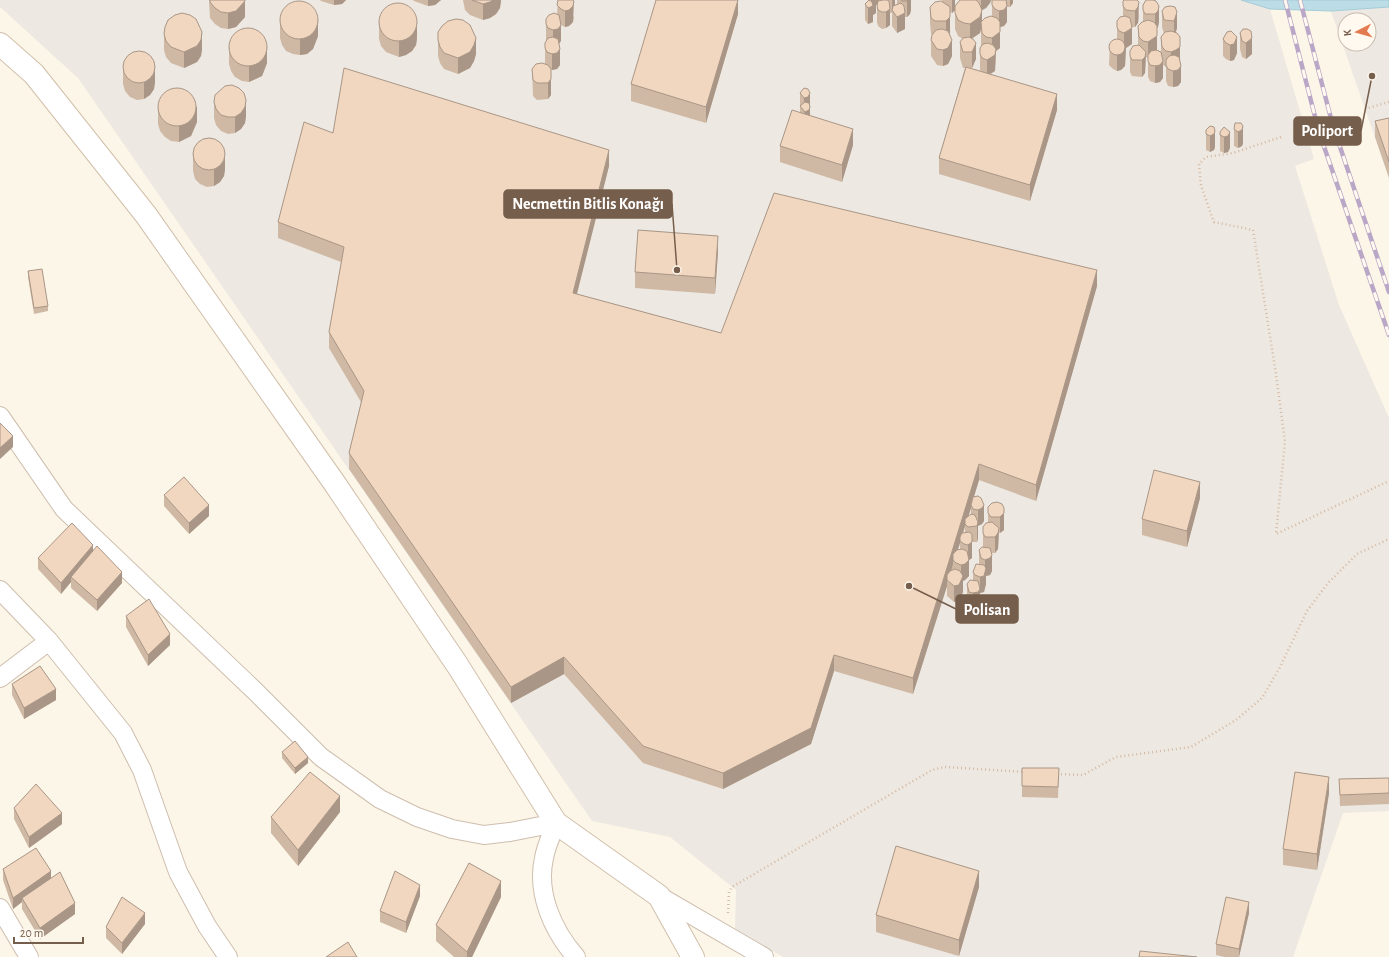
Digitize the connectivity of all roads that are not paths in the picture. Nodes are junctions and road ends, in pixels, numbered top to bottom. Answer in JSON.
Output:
{"nodes":[{"id":1,"x":0,"y":44,"type":"edge"},
{"id":2,"x":0,"y":416,"type":"edge"},
{"id":3,"x":0,"y":590,"type":"edge"},
{"id":4,"x":49,"y":641,"type":"junction"},
{"id":5,"x":0,"y":678,"type":"edge"},
{"id":6,"x":556,"y":823,"type":"junction"},
{"id":7,"x":659,"y":896,"type":"junction"},
{"id":8,"x":0,"y":908,"type":"edge"},
{"id":9,"x":29,"y":957,"type":"edge"},
{"id":10,"x":228,"y":957,"type":"edge"},
{"id":11,"x":576,"y":957,"type":"edge"},
{"id":12,"x":693,"y":957,"type":"edge"},
{"id":13,"x":764,"y":957,"type":"edge"}],
"edges":[{"from":1,"to":6,"type":"main road"},
{"from":2,"to":6,"type":"street"},
{"from":3,"to":4,"type":"street"},
{"from":4,"to":5,"type":"street"},
{"from":4,"to":10,"type":"street"},
{"from":6,"to":7,"type":"main road"},
{"from":6,"to":11,"type":"street"},
{"from":7,"to":12,"type":"main road"},
{"from":7,"to":13,"type":"street"},
{"from":8,"to":9,"type":"street"}]}
